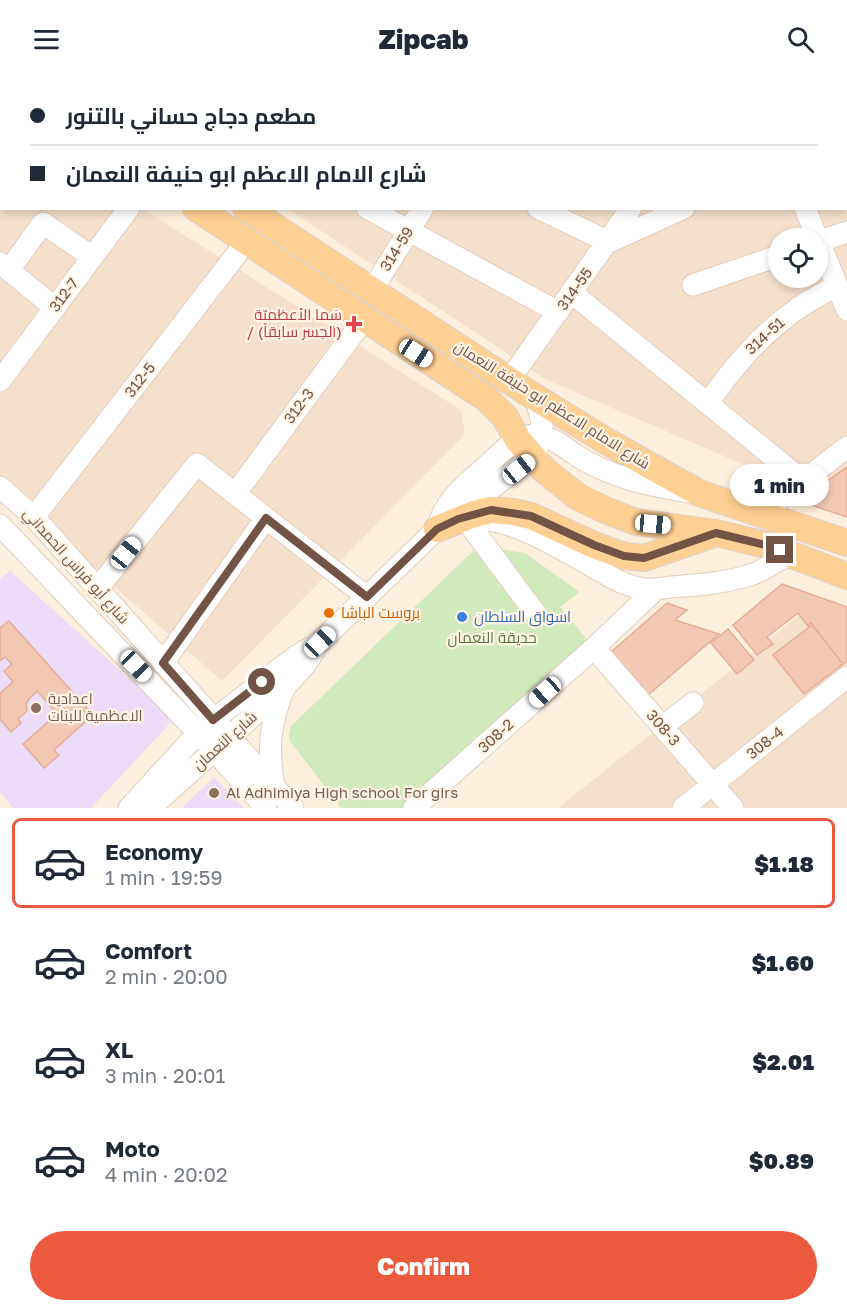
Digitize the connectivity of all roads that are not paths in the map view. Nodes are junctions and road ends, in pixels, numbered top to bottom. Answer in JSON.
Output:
{"nodes":[{"id":1,"x":127,"y":210,"type":"edge"},
{"id":2,"x":199,"y":210,"type":"edge"},
{"id":3,"x":251,"y":210,"type":"edge"},
{"id":4,"x":372,"y":210,"type":"edge"},
{"id":5,"x":422,"y":210,"type":"edge"},
{"id":6,"x":542,"y":210,"type":"edge"},
{"id":7,"x":630,"y":210,"type":"edge"},
{"id":8,"x":680,"y":210,"type":"edge"},
{"id":9,"x":806,"y":210,"type":"edge"},
{"id":10,"x":813,"y":228,"type":"edge"},
{"id":11,"x":409,"y":231,"type":"junction"},
{"id":12,"x":847,"y":232,"type":"edge"},
{"id":13,"x":828,"y":237,"type":"edge"},
{"id":14,"x":246,"y":242,"type":"junction"},
{"id":15,"x":609,"y":242,"type":"junction"},
{"id":16,"x":92,"y":257,"type":"junction"},
{"id":17,"x":768,"y":259,"type":"edge"},
{"id":18,"x":828,"y":264,"type":"edge"},
{"id":19,"x":5,"y":267,"type":"edge"},
{"id":20,"x":693,"y":285,"type":"dead end"},
{"id":21,"x":837,"y":285,"type":"junction"},
{"id":22,"x":372,"y":290,"type":"junction"},
{"id":23,"x":572,"y":293,"type":"junction"},
{"id":24,"x":55,"y":308,"type":"junction"},
{"id":25,"x":847,"y":310,"type":"edge"},
{"id":26,"x":558,"y":312,"type":"junction"},
{"id":27,"x":364,"y":319,"type":"junction"},
{"id":28,"x":517,"y":369,"type":"dead end"},
{"id":29,"x":1,"y":376,"type":"edge"},
{"id":30,"x":533,"y":396,"type":"junction"},
{"id":31,"x":708,"y":403,"type":"junction"},
{"id":32,"x":531,"y":444,"type":"junction"},
{"id":33,"x":847,"y":447,"type":"edge"},
{"id":34,"x":803,"y":481,"type":"junction"},
{"id":35,"x":0,"y":487,"type":"edge"},
{"id":36,"x":699,"y":493,"type":"junction"},
{"id":37,"x":235,"y":494,"type":"junction"},
{"id":38,"x":760,"y":514,"type":"junction"},
{"id":39,"x":34,"y":517,"type":"junction"},
{"id":40,"x":464,"y":517,"type":"junction"},
{"id":41,"x":266,"y":518,"type":"junction"},
{"id":42,"x":437,"y":529,"type":"junction"},
{"id":43,"x":716,"y":533,"type":"junction"},
{"id":44,"x":3,"y":534,"type":"edge"},
{"id":45,"x":847,"y":543,"type":"edge"},
{"id":46,"x":794,"y":555,"type":"junction"},
{"id":47,"x":847,"y":576,"type":"edge"},
{"id":48,"x":97,"y":588,"type":"junction"},
{"id":49,"x":656,"y":589,"type":"junction"},
{"id":50,"x":367,"y":597,"type":"junction"},
{"id":51,"x":536,"y":614,"type":"dead end"},
{"id":52,"x":320,"y":642,"type":"junction"},
{"id":53,"x":594,"y":648,"type":"junction"},
{"id":54,"x":163,"y":663,"type":"junction"},
{"id":55,"x":847,"y":677,"type":"edge"},
{"id":56,"x":284,"y":688,"type":"junction"},
{"id":57,"x":693,"y":703,"type":"dead end"},
{"id":58,"x":206,"y":726,"type":"junction"},
{"id":59,"x":662,"y":727,"type":"junction"},
{"id":60,"x":222,"y":744,"type":"junction"},
{"id":61,"x":712,"y":785,"type":"junction"},
{"id":62,"x":274,"y":787,"type":"junction"},
{"id":63,"x":129,"y":808,"type":"edge"},
{"id":64,"x":150,"y":808,"type":"edge"},
{"id":65,"x":266,"y":808,"type":"edge"},
{"id":66,"x":293,"y":808,"type":"edge"},
{"id":67,"x":414,"y":808,"type":"edge"},
{"id":68,"x":683,"y":808,"type":"edge"},
{"id":69,"x":733,"y":808,"type":"edge"}],
"edges":[{"from":1,"to":16,"type":"street","name":"312-7"},
{"from":2,"to":14,"type":"main road","name":"شارع الامام الاعظم ابو حنيفة النعمان"},
{"from":3,"to":22,"type":"main road","name":"شارع الامام الاعظم ابو حنيفة النعمان"},
{"from":4,"to":11,"type":"street"},
{"from":5,"to":11,"type":"street","name":"314-59"},
{"from":6,"to":15,"type":"street"},
{"from":7,"to":15,"type":"street","name":"314-55"},
{"from":8,"to":15,"type":"street"},
{"from":9,"to":10,"type":"street"},
{"from":11,"to":22,"type":"street","name":"314-59"},
{"from":11,"to":26,"type":"street"},
{"from":12,"to":13,"type":"street"},
{"from":14,"to":27,"type":"main road","name":"شارع الامام الاعظم ابو حنيفة النعمان"},
{"from":14,"to":39,"type":"street","name":"312-5"},
{"from":15,"to":23,"type":"street","name":"314-55"},
{"from":16,"to":19,"type":"street"},
{"from":16,"to":24,"type":"street","name":"312-7"},
{"from":17,"to":20,"type":"street"},
{"from":18,"to":21,"type":"street"},
{"from":19,"to":24,"type":"street"},
{"from":21,"to":25,"type":"street"},
{"from":21,"to":31,"type":"street","name":"314-51"},
{"from":22,"to":30,"type":"main road","name":"شارع الامام الاعظم ابو حنيفة النعمان"},
{"from":23,"to":26,"type":"street","name":"314-55"},
{"from":23,"to":31,"type":"street"},
{"from":24,"to":29,"type":"street","name":"312-7"},
{"from":26,"to":28,"type":"street","name":"314-55"},
{"from":27,"to":32,"type":"main road","name":"شارع الامام الاعظم ابو حنيفة النعمان"},
{"from":27,"to":37,"type":"street","name":"312-3"},
{"from":30,"to":32,"type":"street"},
{"from":30,"to":36,"type":"main road","name":"شارع الامام الاعظم ابو حنيفة النعمان"},
{"from":31,"to":34,"type":"street"},
{"from":32,"to":36,"type":"street"},
{"from":32,"to":42,"type":"street","name":"شارع النعمان"},
{"from":32,"to":43,"type":"main road","name":"شارع الامام الاعظم ابو حنيفة النعمان"},
{"from":33,"to":34,"type":"street"},
{"from":34,"to":38,"type":"street"},
{"from":35,"to":39,"type":"street","name":"شارع أبو فراس الحمداني"},
{"from":36,"to":38,"type":"main road","name":"شارع الامام الاعظم ابو حنيفة النعمان"},
{"from":37,"to":41,"type":"street"},
{"from":37,"to":48,"type":"street"},
{"from":38,"to":45,"type":"main road","name":"شارع الامام الاعظم ابو حنيفة النعمان"},
{"from":39,"to":48,"type":"street","name":"شارع أبو فراس الحمداني"},
{"from":40,"to":42,"type":"main road"},
{"from":40,"to":43,"type":"main road"},
{"from":40,"to":49,"type":"street"},
{"from":40,"to":51,"type":"street"},
{"from":41,"to":50,"type":"street"},
{"from":41,"to":54,"type":"street"},
{"from":42,"to":50,"type":"street","name":"شارع النعمان"},
{"from":43,"to":46,"type":"main road","name":"شارع الامام الاعظم ابو حنيفة النعمان"},
{"from":44,"to":58,"type":"street","name":"شارع أبو فراس الحمداني"},
{"from":46,"to":47,"type":"main road","name":"شارع الامام الاعظم ابو حنيفة النعمان"},
{"from":46,"to":49,"type":"street"},
{"from":48,"to":54,"type":"street","name":"شارع أبو فراس الحمداني"},
{"from":49,"to":53,"type":"street","name":"308-2"},
{"from":50,"to":52,"type":"street","name":"شارع النعمان"},
{"from":52,"to":56,"type":"street","name":"شارع النعمان"},
{"from":52,"to":58,"type":"street","name":"شارع النعمان"},
{"from":53,"to":59,"type":"street","name":"308-3"},
{"from":53,"to":67,"type":"street","name":"308-2"},
{"from":54,"to":58,"type":"street","name":"شارع أبو فراس الحمداني"},
{"from":55,"to":61,"type":"street","name":"308-4"},
{"from":56,"to":60,"type":"street","name":"شارع النعمان"},
{"from":56,"to":62,"type":"street"},
{"from":57,"to":59,"type":"street"},
{"from":58,"to":60,"type":"street","name":"شارع أبو فراس الحمداني"},
{"from":58,"to":63,"type":"street","name":"شارع النعمان"},
{"from":59,"to":61,"type":"street","name":"308-3"},
{"from":60,"to":62,"type":"street","name":"شارع أبو فراس الحمداني"},
{"from":60,"to":64,"type":"street","name":"شارع النعمان"},
{"from":60,"to":65,"type":"street","name":"شارع أبو فراس الحمداني"},
{"from":61,"to":68,"type":"street","name":"308-4"},
{"from":61,"to":69,"type":"street","name":"308-3"},
{"from":62,"to":66,"type":"street","name":"شارع أبو فراس الحمداني"}]}
